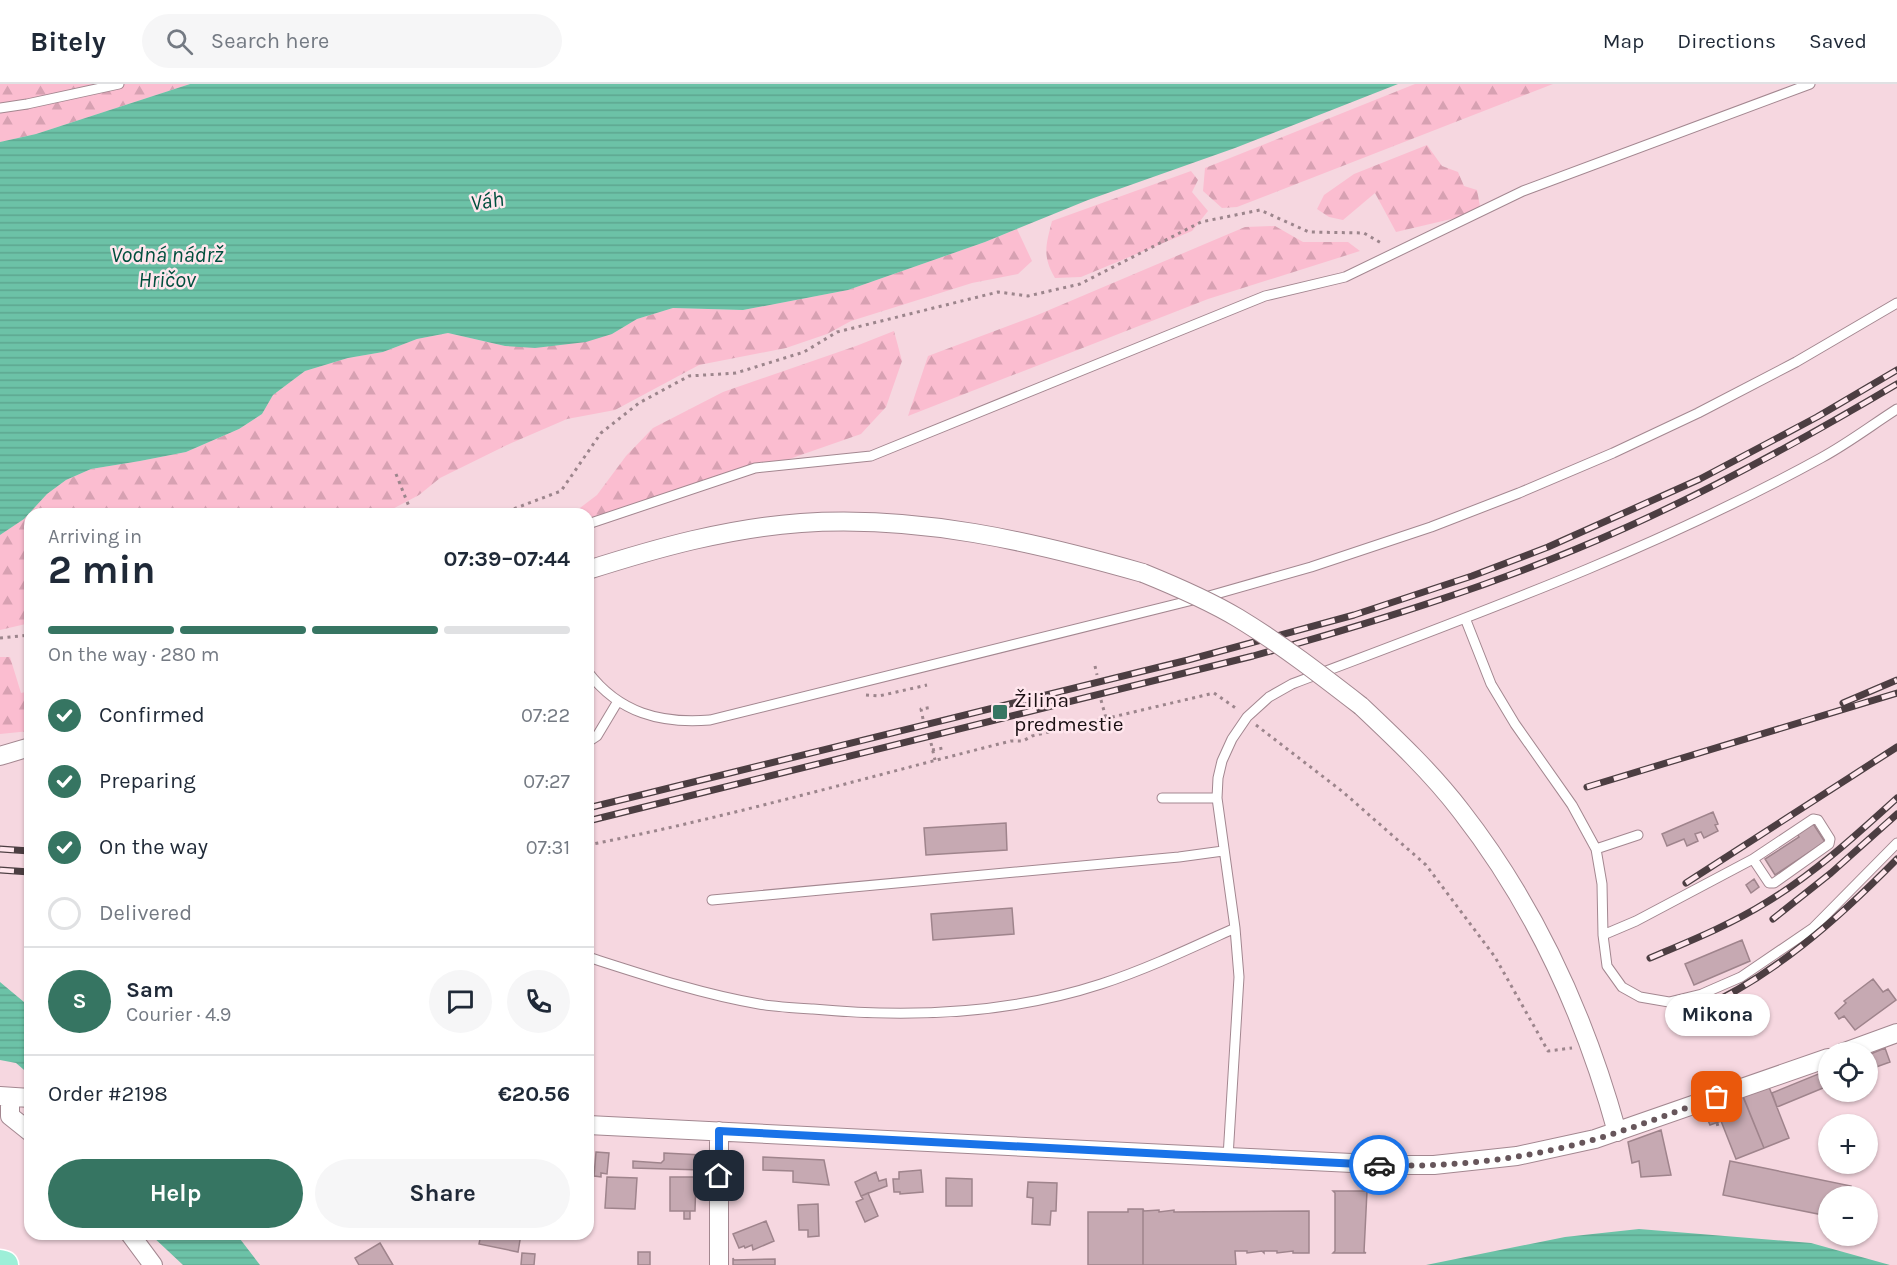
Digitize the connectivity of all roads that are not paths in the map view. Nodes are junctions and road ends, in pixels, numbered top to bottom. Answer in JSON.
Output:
{"nodes":[{"id":1,"x":119,"y":84,"type":"edge"},
{"id":2,"x":1810,"y":84,"type":"edge"},
{"id":3,"x":0,"y":108,"type":"edge"},
{"id":4,"x":1897,"y":303,"type":"edge"},
{"id":5,"x":1897,"y":409,"type":"edge"},
{"id":6,"x":594,"y":522,"type":"edge"},
{"id":7,"x":594,"y":568,"type":"edge"},
{"id":8,"x":1465,"y":618,"type":"junction"},
{"id":9,"x":594,"y":680,"type":"edge"},
{"id":10,"x":618,"y":701,"type":"junction"},
{"id":11,"x":594,"y":738,"type":"edge"},
{"id":12,"x":24,"y":749,"type":"edge"},
{"id":13,"x":0,"y":756,"type":"edge"},
{"id":14,"x":1162,"y":798,"type":"dead end"},
{"id":15,"x":1217,"y":798,"type":"junction"},
{"id":16,"x":1638,"y":835,"type":"dead end"},
{"id":17,"x":1897,"y":843,"type":"edge"},
{"id":18,"x":1596,"y":849,"type":"junction"},
{"id":19,"x":1223,"y":851,"type":"junction"},
{"id":20,"x":1754,"y":859,"type":"junction"},
{"id":21,"x":712,"y":900,"type":"dead end"},
{"id":22,"x":1235,"y":928,"type":"junction"},
{"id":23,"x":1603,"y":935,"type":"junction"},
{"id":24,"x":594,"y":959,"type":"edge"},
{"id":25,"x":1897,"y":1033,"type":"edge"},
{"id":26,"x":1872,"y":1042,"type":"edge"},
{"id":27,"x":1818,"y":1062,"type":"edge"},
{"id":28,"x":17,"y":1097,"type":"edge"},
{"id":29,"x":594,"y":1125,"type":"edge"},
{"id":30,"x":24,"y":1127,"type":"edge"},
{"id":31,"x":719,"y":1131,"type":"junction"},
{"id":32,"x":1617,"y":1132,"type":"junction"},
{"id":33,"x":1228,"y":1157,"type":"junction"},
{"id":34,"x":134,"y":1240,"type":"edge"},
{"id":35,"x":153,"y":1265,"type":"edge"},
{"id":36,"x":719,"y":1265,"type":"edge"}],
"edges":[{"from":1,"to":3,"type":"lane"},
{"from":2,"to":6,"type":"lane"},
{"from":4,"to":10,"type":"lane"},
{"from":5,"to":8,"type":"lane"},
{"from":7,"to":32,"type":"street","bridge":true},
{"from":8,"to":15,"type":"lane"},
{"from":8,"to":18,"type":"lane"},
{"from":9,"to":10,"type":"lane"},
{"from":10,"to":11,"type":"lane"},
{"from":12,"to":13,"type":"street"},
{"from":14,"to":15,"type":"lane"},
{"from":15,"to":19,"type":"lane"},
{"from":16,"to":18,"type":"lane"},
{"from":17,"to":23,"type":"lane"},
{"from":18,"to":23,"type":"lane"},
{"from":19,"to":21,"type":"lane"},
{"from":19,"to":22,"type":"lane"},
{"from":20,"to":20,"type":"lane"},
{"from":20,"to":23,"type":"lane"},
{"from":22,"to":24,"type":"lane"},
{"from":22,"to":33,"type":"lane"},
{"from":25,"to":26,"type":"street"},
{"from":27,"to":32,"type":"street"},
{"from":28,"to":30,"type":"street"},
{"from":29,"to":31,"type":"street"},
{"from":31,"to":33,"type":"street"},
{"from":31,"to":36,"type":"street"},
{"from":32,"to":33,"type":"street"},
{"from":34,"to":35,"type":"street"}]}
